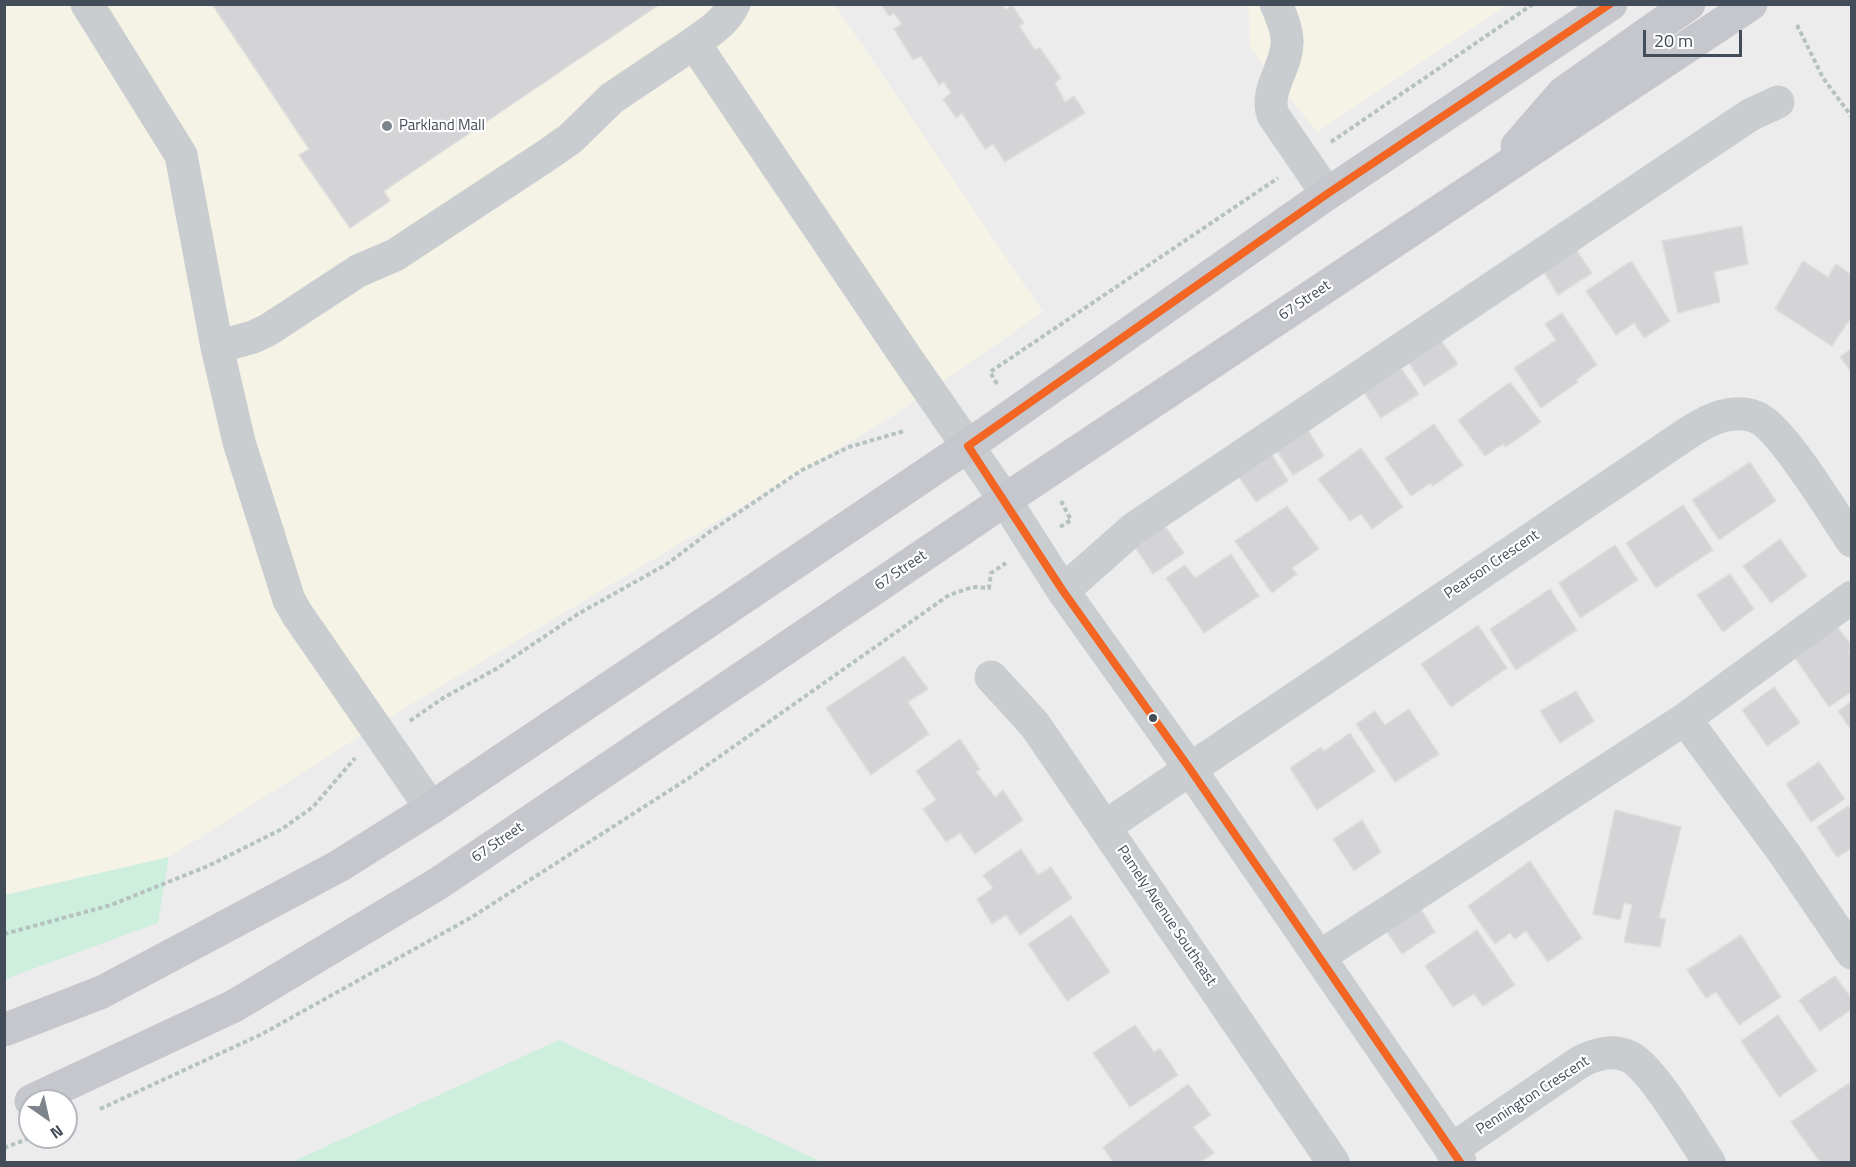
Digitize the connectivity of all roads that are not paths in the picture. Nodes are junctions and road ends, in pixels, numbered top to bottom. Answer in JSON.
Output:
{"nodes":[{"id":1,"x":87,"y":4,"type":"edge"},
{"id":2,"x":734,"y":4,"type":"edge"},
{"id":3,"x":1276,"y":4,"type":"edge"},
{"id":4,"x":1611,"y":4,"type":"edge"},
{"id":5,"x":1689,"y":4,"type":"edge"},
{"id":6,"x":1751,"y":4,"type":"edge"},
{"id":7,"x":694,"y":43,"type":"junction"},
{"id":8,"x":1778,"y":102,"type":"dead end"},
{"id":9,"x":1490,"y":177,"type":"junction"},
{"id":10,"x":1327,"y":194,"type":"junction"},
{"id":11,"x":217,"y":347,"type":"junction"},
{"id":12,"x":968,"y":446,"type":"junction"},
{"id":13,"x":1005,"y":500,"type":"junction"},
{"id":14,"x":1851,"y":541,"type":"edge"},
{"id":15,"x":1063,"y":591,"type":"junction"},
{"id":16,"x":1851,"y":597,"type":"edge"},
{"id":17,"x":991,"y":677,"type":"dead end"},
{"id":18,"x":1685,"y":719,"type":"junction"},
{"id":19,"x":1190,"y":769,"type":"junction"},
{"id":20,"x":431,"y":808,"type":"junction"},
{"id":21,"x":1106,"y":826,"type":"junction"},
{"id":22,"x":1851,"y":953,"type":"edge"},
{"id":23,"x":1319,"y":957,"type":"junction"},
{"id":24,"x":4,"y":1030,"type":"edge"},
{"id":25,"x":57,"y":1089,"type":"edge"},
{"id":26,"x":1456,"y":1156,"type":"edge"},
{"id":27,"x":1333,"y":1162,"type":"edge"},
{"id":28,"x":1709,"y":1162,"type":"edge"}],
"edges":[{"from":1,"to":11,"type":"street"},
{"from":2,"to":7,"type":"street"},
{"from":3,"to":10,"type":"street"},
{"from":4,"to":10,"type":"main road"},
{"from":5,"to":9,"type":"main road"},
{"from":6,"to":9,"type":"main road","name":"67 Street"},
{"from":7,"to":11,"type":"street"},
{"from":7,"to":12,"type":"street"},
{"from":8,"to":15,"type":"street"},
{"from":9,"to":13,"type":"main road","name":"67 Street"},
{"from":10,"to":12,"type":"main road"},
{"from":11,"to":20,"type":"street"},
{"from":12,"to":13,"type":"street"},
{"from":12,"to":20,"type":"main road"},
{"from":13,"to":15,"type":"street"},
{"from":13,"to":25,"type":"main road","name":"67 Street"},
{"from":14,"to":19,"type":"street","name":"Pearson Crescent"},
{"from":15,"to":19,"type":"street"},
{"from":16,"to":18,"type":"street"},
{"from":17,"to":21,"type":"street","name":"Pamely Avenue Southeast"},
{"from":18,"to":22,"type":"street"},
{"from":18,"to":23,"type":"street"},
{"from":19,"to":21,"type":"street","name":"Pearson Crescent"},
{"from":19,"to":23,"type":"street"},
{"from":20,"to":24,"type":"main road"},
{"from":21,"to":27,"type":"street","name":"Pamely Avenue Southeast"},
{"from":23,"to":26,"type":"street"},
{"from":26,"to":28,"type":"street","name":"Pennington Crescent"}]}
